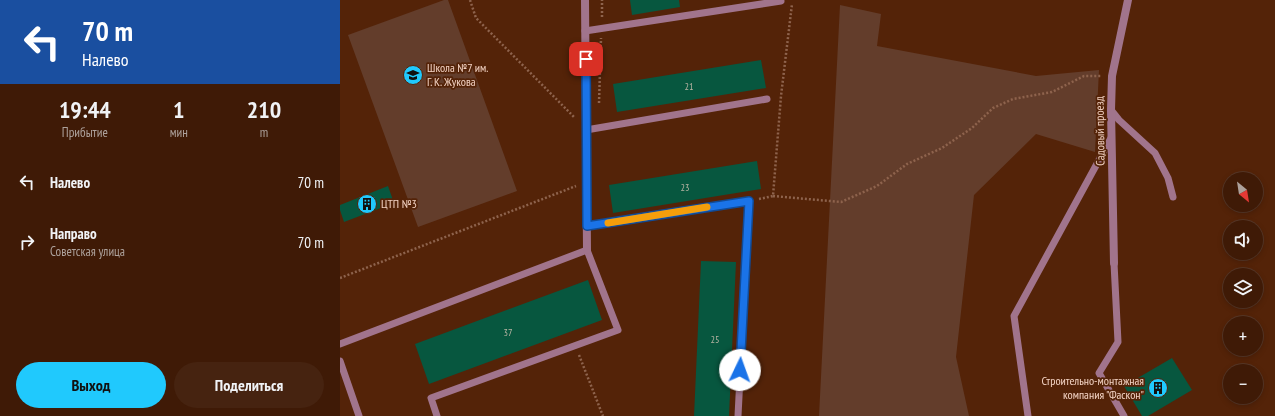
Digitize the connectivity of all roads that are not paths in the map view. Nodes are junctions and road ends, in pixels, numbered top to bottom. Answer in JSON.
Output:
{"nodes":[{"id":1,"x":585,"y":0,"type":"edge"},
{"id":2,"x":1128,"y":0,"type":"edge"},
{"id":3,"x":781,"y":1,"type":"edge"},
{"id":4,"x":585,"y":31,"type":"junction"},
{"id":5,"x":767,"y":99,"type":"dead end"},
{"id":6,"x":1111,"y":110,"type":"junction"},
{"id":7,"x":586,"y":130,"type":"junction"},
{"id":8,"x":1112,"y":137,"type":"junction"},
{"id":9,"x":1173,"y":197,"type":"dead end"},
{"id":10,"x":587,"y":226,"type":"junction"},
{"id":11,"x":587,"y":250,"type":"junction"},
{"id":12,"x":1114,"y":264,"type":"joint"},
{"id":13,"x":340,"y":344,"type":"edge"},
{"id":14,"x":340,"y":361,"type":"edge"},
{"id":15,"x":360,"y":416,"type":"edge"},
{"id":16,"x":437,"y":416,"type":"edge"},
{"id":17,"x":738,"y":416,"type":"edge"},
{"id":18,"x":1028,"y":416,"type":"edge"},
{"id":19,"x":1124,"y":416,"type":"edge"}],
"edges":[{"from":1,"to":4,"type":"street"},
{"from":2,"to":6,"type":"street","name":"Садовый проезд"},
{"from":3,"to":4,"type":"lane"},
{"from":4,"to":7,"type":"street"},
{"from":5,"to":7,"type":"lane"},
{"from":6,"to":8,"type":"street","name":"Садовый проезд"},
{"from":6,"to":9,"type":"lane"},
{"from":7,"to":10,"type":"street"},
{"from":8,"to":12,"type":"street","name":"Садовый проезд"},
{"from":8,"to":18,"type":"lane"},
{"from":10,"to":11,"type":"street"},
{"from":10,"to":17,"type":"lane"},
{"from":11,"to":13,"type":"lane"},
{"from":11,"to":16,"type":"lane"},
{"from":12,"to":19,"type":"lane"},
{"from":14,"to":15,"type":"lane"}]}
